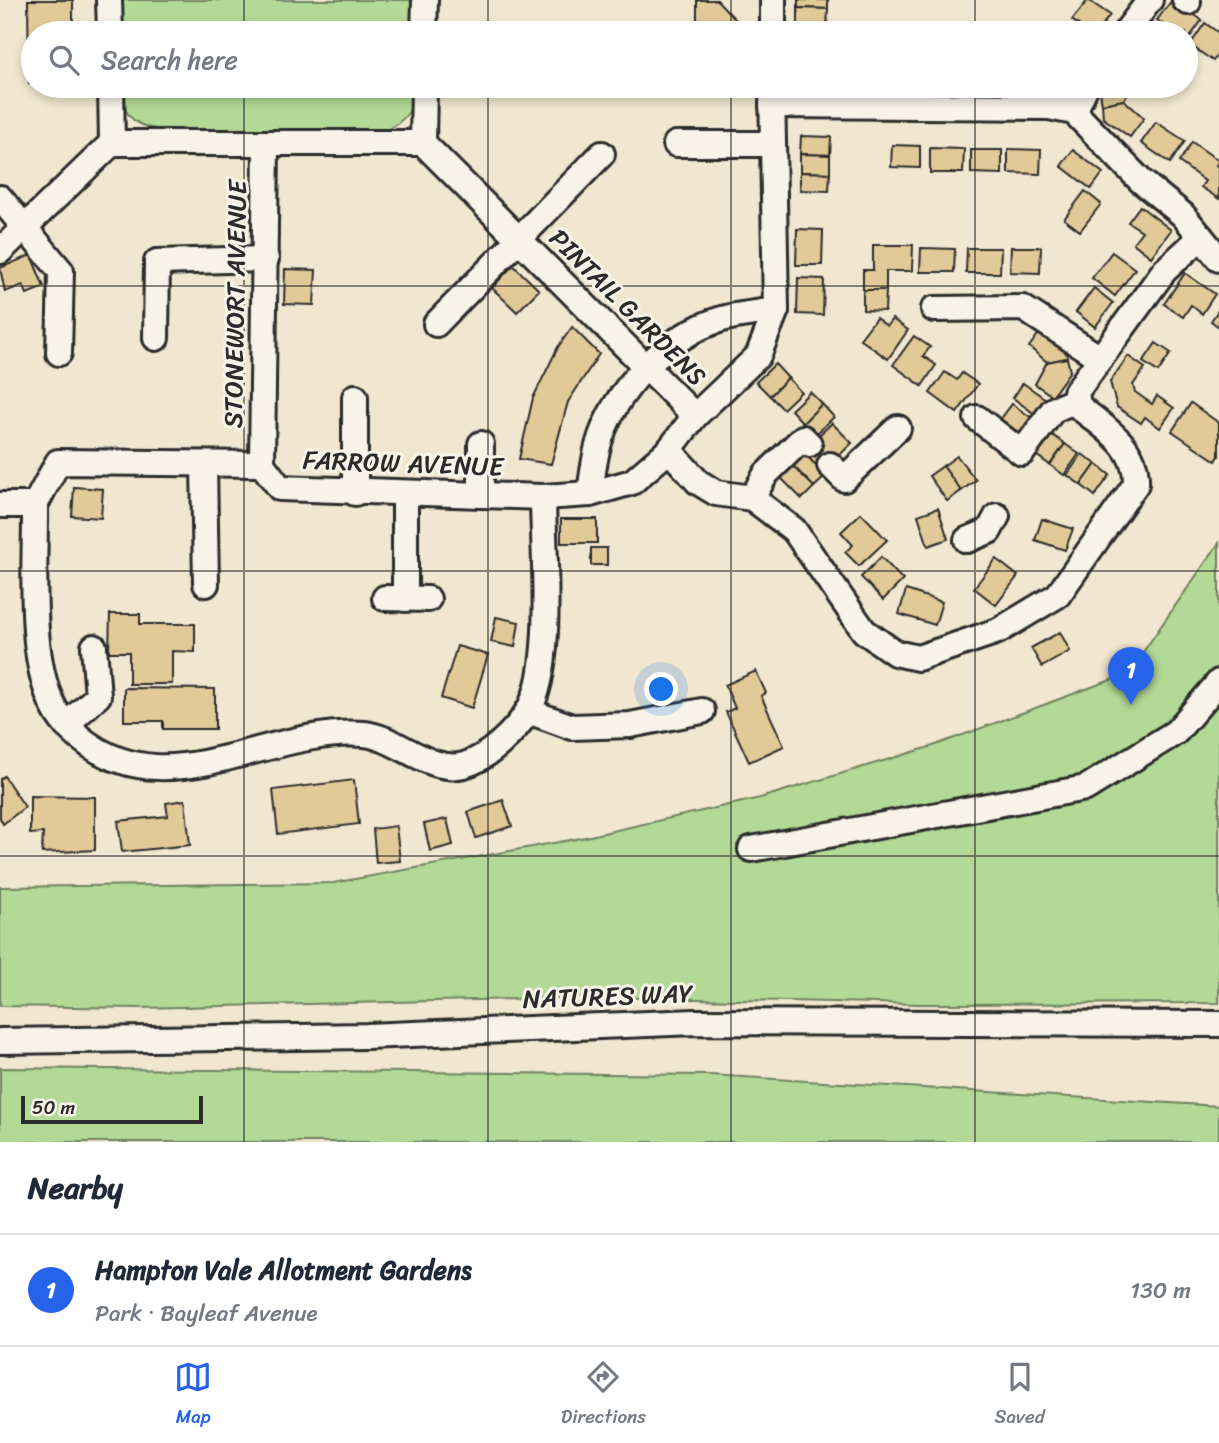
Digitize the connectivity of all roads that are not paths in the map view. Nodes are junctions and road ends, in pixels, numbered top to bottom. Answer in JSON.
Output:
{"nodes":[{"id":1,"x":109,"y":0,"type":"edge"},
{"id":2,"x":425,"y":0,"type":"edge"},
{"id":3,"x":773,"y":0,"type":"edge"},
{"id":4,"x":1150,"y":0,"type":"edge"},
{"id":5,"x":110,"y":21,"type":"edge"},
{"id":6,"x":425,"y":21,"type":"edge"},
{"id":7,"x":773,"y":21,"type":"edge"},
{"id":8,"x":1134,"y":21,"type":"edge"},
{"id":9,"x":111,"y":98,"type":"edge"},
{"id":10,"x":424,"y":98,"type":"edge"},
{"id":11,"x":772,"y":98,"type":"edge"},
{"id":12,"x":841,"y":98,"type":"edge"},
{"id":13,"x":1081,"y":98,"type":"edge"},
{"id":14,"x":1074,"y":113,"type":"junction"},
{"id":15,"x":112,"y":143,"type":"junction"},
{"id":16,"x":423,"y":143,"type":"junction"},
{"id":17,"x":677,"y":144,"type":"dead end"},
{"id":18,"x":773,"y":144,"type":"junction"},
{"id":19,"x":266,"y":145,"type":"junction"},
{"id":20,"x":602,"y":154,"type":"dead end"},
{"id":21,"x":0,"y":198,"type":"edge"},
{"id":22,"x":26,"y":227,"type":"junction"},
{"id":23,"x":518,"y":239,"type":"junction"},
{"id":24,"x":1213,"y":248,"type":"edge"},
{"id":25,"x":0,"y":251,"type":"edge"},
{"id":26,"x":266,"y":259,"type":"junction"},
{"id":27,"x":934,"y":309,"type":"dead end"},
{"id":28,"x":776,"y":310,"type":"junction"},
{"id":29,"x":436,"y":324,"type":"dead end"},
{"id":30,"x":156,"y":338,"type":"dead end"},
{"id":31,"x":59,"y":354,"type":"dead end"},
{"id":32,"x":1100,"y":358,"type":"junction"},
{"id":33,"x":647,"y":368,"type":"junction"},
{"id":34,"x":355,"y":397,"type":"dead end"},
{"id":35,"x":1076,"y":400,"type":"junction"},
{"id":36,"x":695,"y":416,"type":"junction"},
{"id":37,"x":977,"y":418,"type":"dead end"},
{"id":38,"x":898,"y":428,"type":"dead end"},
{"id":39,"x":481,"y":444,"type":"dead end"},
{"id":40,"x":809,"y":444,"type":"dead end"},
{"id":41,"x":669,"y":450,"type":"junction"},
{"id":42,"x":204,"y":464,"type":"junction"},
{"id":43,"x":262,"y":464,"type":"junction"},
{"id":44,"x":830,"y":465,"type":"dead end"},
{"id":45,"x":355,"y":493,"type":"junction"},
{"id":46,"x":405,"y":493,"type":"junction"},
{"id":47,"x":590,"y":494,"type":"junction"},
{"id":48,"x":481,"y":495,"type":"junction"},
{"id":49,"x":543,"y":497,"type":"junction"},
{"id":50,"x":752,"y":498,"type":"junction"},
{"id":51,"x":0,"y":505,"type":"edge"},
{"id":52,"x":35,"y":505,"type":"junction"},
{"id":53,"x":997,"y":516,"type":"dead end"},
{"id":54,"x":967,"y":540,"type":"dead end"},
{"id":55,"x":205,"y":584,"type":"dead end"},
{"id":56,"x":406,"y":599,"type":"dead end"},
{"id":57,"x":94,"y":647,"type":"dead end"},
{"id":58,"x":1219,"y":682,"type":"edge"},
{"id":59,"x":528,"y":711,"type":"junction"},
{"id":60,"x":702,"y":712,"type":"dead end"},
{"id":61,"x":65,"y":725,"type":"junction"},
{"id":62,"x":751,"y":850,"type":"dead end"},
{"id":63,"x":1219,"y":1024,"type":"edge"},
{"id":64,"x":0,"y":1041,"type":"edge"}],
"edges":[{"from":1,"to":5,"type":"street"},
{"from":2,"to":6,"type":"street"},
{"from":3,"to":7,"type":"street"},
{"from":4,"to":8,"type":"street"},
{"from":9,"to":15,"type":"street"},
{"from":10,"to":16,"type":"street"},
{"from":11,"to":18,"type":"street"},
{"from":12,"to":14,"type":"street"},
{"from":13,"to":14,"type":"street"},
{"from":14,"to":24,"type":"street"},
{"from":15,"to":19,"type":"street"},
{"from":15,"to":22,"type":"street"},
{"from":16,"to":19,"type":"street"},
{"from":16,"to":23,"type":"street","name":"PINTAIL GARDENS"},
{"from":17,"to":18,"type":"street"},
{"from":18,"to":28,"type":"street"},
{"from":19,"to":26,"type":"street","name":"STONEWORT AVENUE"},
{"from":20,"to":23,"type":"street","name":"PINTAIL GARDENS"},
{"from":21,"to":22,"type":"street"},
{"from":22,"to":25,"type":"street"},
{"from":22,"to":31,"type":"street"},
{"from":23,"to":29,"type":"street","name":"PINTAIL GARDENS"},
{"from":23,"to":33,"type":"street","name":"PINTAIL GARDENS"},
{"from":24,"to":32,"type":"street"},
{"from":26,"to":30,"type":"street"},
{"from":26,"to":43,"type":"street","name":"STONEWORT AVENUE"},
{"from":27,"to":32,"type":"street"},
{"from":28,"to":33,"type":"street"},
{"from":28,"to":36,"type":"street","name":"FARROW AVENUE"},
{"from":32,"to":35,"type":"street"},
{"from":33,"to":36,"type":"street","name":"PINTAIL GARDENS"},
{"from":33,"to":47,"type":"street"},
{"from":34,"to":45,"type":"street"},
{"from":35,"to":37,"type":"street"},
{"from":35,"to":50,"type":"street"},
{"from":36,"to":41,"type":"street","name":"FARROW AVENUE"},
{"from":38,"to":44,"type":"street"},
{"from":39,"to":48,"type":"street"},
{"from":40,"to":50,"type":"street"},
{"from":41,"to":47,"type":"street","name":"FARROW AVENUE"},
{"from":41,"to":50,"type":"street"},
{"from":42,"to":43,"type":"street"},
{"from":42,"to":52,"type":"street"},
{"from":42,"to":55,"type":"street"},
{"from":43,"to":45,"type":"street","name":"FARROW AVENUE"},
{"from":45,"to":46,"type":"street","name":"FARROW AVENUE"},
{"from":46,"to":48,"type":"street","name":"FARROW AVENUE"},
{"from":46,"to":56,"type":"street"},
{"from":47,"to":49,"type":"street","name":"FARROW AVENUE"},
{"from":48,"to":49,"type":"street","name":"FARROW AVENUE"},
{"from":49,"to":59,"type":"street"},
{"from":51,"to":52,"type":"street"},
{"from":52,"to":61,"type":"street"},
{"from":53,"to":54,"type":"street"},
{"from":57,"to":61,"type":"street"},
{"from":58,"to":62,"type":"street"},
{"from":59,"to":60,"type":"street"},
{"from":59,"to":61,"type":"street"},
{"from":63,"to":64,"type":"street","name":"NATURES WAY"}]}
